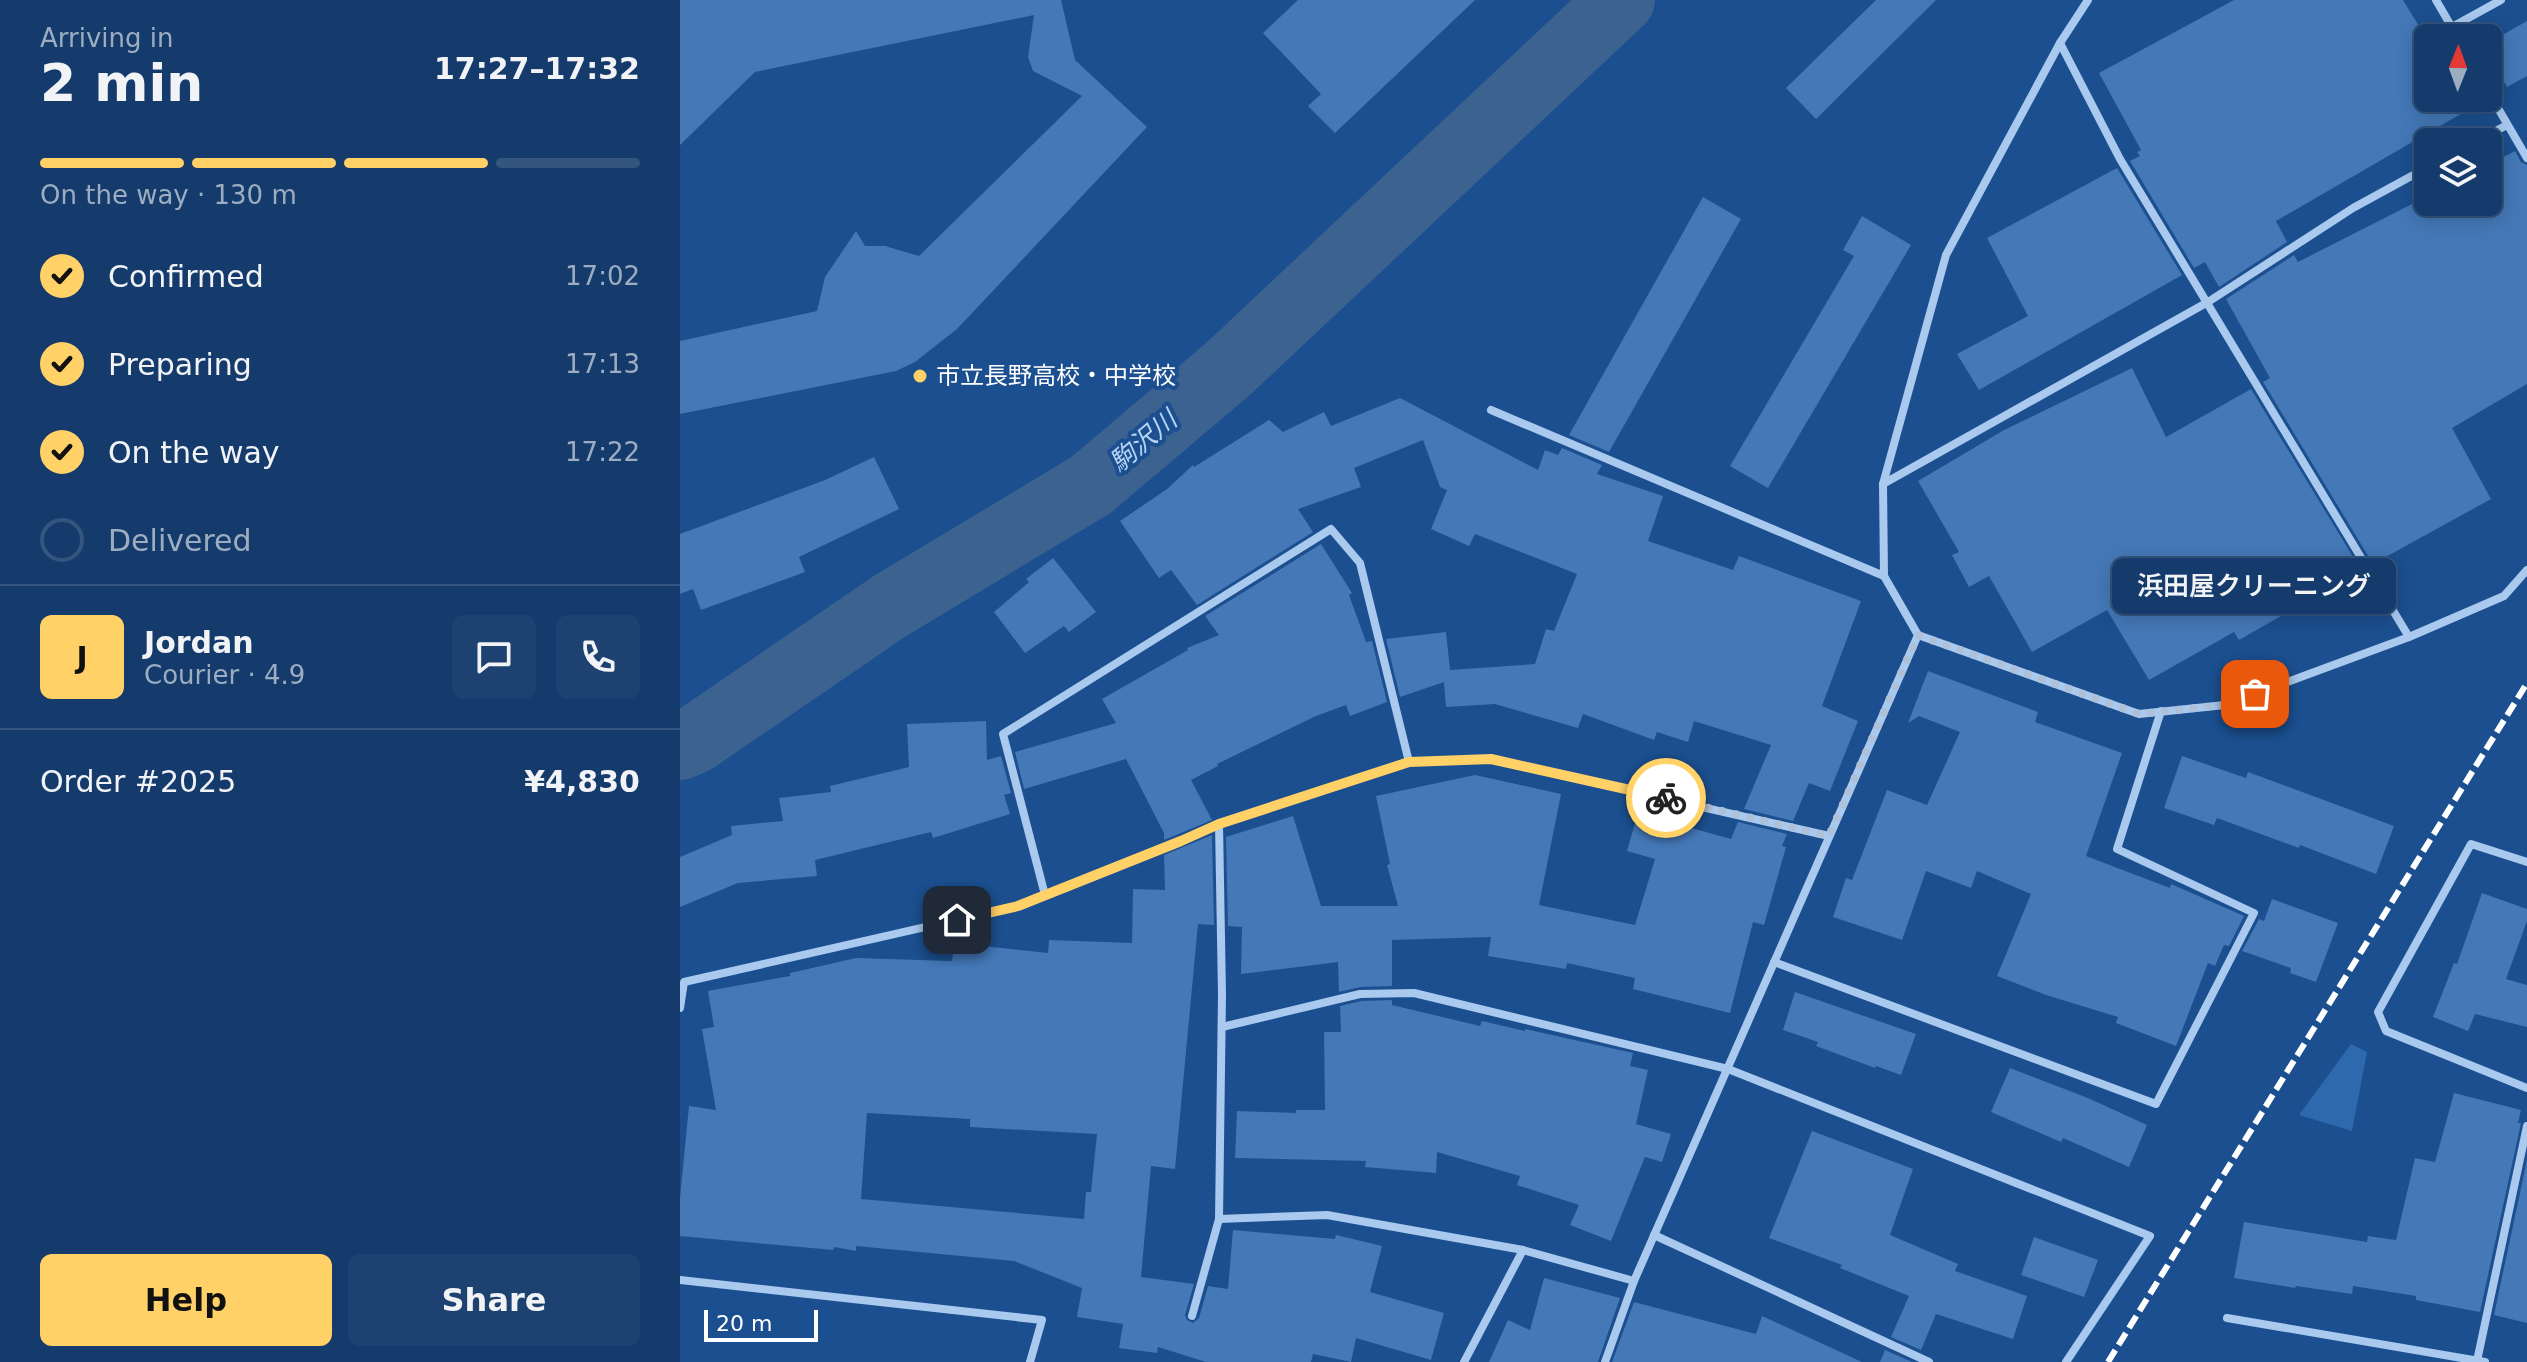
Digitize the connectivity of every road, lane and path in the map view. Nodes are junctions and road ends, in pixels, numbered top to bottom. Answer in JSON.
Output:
{"nodes":[{"id":1,"x":2088,"y":0,"type":"edge"},
{"id":2,"x":2436,"y":0,"type":"edge"},
{"id":3,"x":2501,"y":0,"type":"edge"},
{"id":4,"x":2450,"y":24,"type":"edge"},
{"id":5,"x":2457,"y":24,"type":"edge"},
{"id":6,"x":2060,"y":43,"type":"junction"},
{"id":7,"x":2500,"y":112,"type":"edge"},
{"id":8,"x":2507,"y":125,"type":"junction"},
{"id":9,"x":2501,"y":128,"type":"edge"},
{"id":10,"x":2527,"y":158,"type":"edge"},
{"id":11,"x":2414,"y":175,"type":"edge"},
{"id":12,"x":2208,"y":302,"type":"junction"},
{"id":13,"x":1491,"y":410,"type":"dead end"},
{"id":14,"x":1883,"y":484,"type":"junction"},
{"id":15,"x":2527,"y":570,"type":"edge"},
{"id":16,"x":1884,"y":576,"type":"junction"},
{"id":17,"x":1918,"y":635,"type":"junction"},
{"id":18,"x":2409,"y":637,"type":"junction"},
{"id":19,"x":2161,"y":711,"type":"junction"},
{"id":20,"x":1409,"y":762,"type":"junction"},
{"id":21,"x":1219,"y":824,"type":"junction"},
{"id":22,"x":1829,"y":836,"type":"junction"},
{"id":23,"x":2527,"y":862,"type":"edge"},
{"id":24,"x":1045,"y":895,"type":"junction"},
{"id":25,"x":1774,"y":962,"type":"junction"},
{"id":26,"x":682,"y":982,"type":"edge"},
{"id":27,"x":680,"y":1008,"type":"edge"},
{"id":28,"x":1222,"y":1027,"type":"junction"},
{"id":29,"x":1728,"y":1069,"type":"junction"},
{"id":30,"x":2527,"y":1088,"type":"edge"},
{"id":31,"x":2527,"y":1126,"type":"edge"},
{"id":32,"x":1219,"y":1219,"type":"junction"},
{"id":33,"x":1654,"y":1235,"type":"junction"},
{"id":34,"x":1523,"y":1250,"type":"junction"},
{"id":35,"x":680,"y":1280,"type":"edge"},
{"id":36,"x":1634,"y":1281,"type":"junction"},
{"id":37,"x":1192,"y":1316,"type":"dead end"},
{"id":38,"x":2227,"y":1318,"type":"dead end"},
{"id":39,"x":2481,"y":1361,"type":"edge"},
{"id":40,"x":1030,"y":1362,"type":"edge"},
{"id":41,"x":1464,"y":1362,"type":"edge"},
{"id":42,"x":1605,"y":1362,"type":"edge"},
{"id":43,"x":1929,"y":1362,"type":"edge"},
{"id":44,"x":2066,"y":1362,"type":"edge"}],
"edges":[{"from":1,"to":6,"type":"street"},
{"from":2,"to":4,"type":"street"},
{"from":3,"to":5,"type":"street"},
{"from":6,"to":12,"type":"street"},
{"from":6,"to":14,"type":"street"},
{"from":7,"to":8,"type":"street"},
{"from":8,"to":9,"type":"street"},
{"from":8,"to":10,"type":"street"},
{"from":11,"to":12,"type":"street"},
{"from":12,"to":14,"type":"street"},
{"from":12,"to":18,"type":"street"},
{"from":13,"to":16,"type":"street"},
{"from":14,"to":16,"type":"street"},
{"from":15,"to":18,"type":"street"},
{"from":16,"to":17,"type":"street"},
{"from":17,"to":19,"type":"street"},
{"from":17,"to":22,"type":"street"},
{"from":18,"to":19,"type":"street"},
{"from":19,"to":25,"type":"street"},
{"from":20,"to":21,"type":"street"},
{"from":20,"to":22,"type":"street"},
{"from":20,"to":24,"type":"street"},
{"from":21,"to":24,"type":"street"},
{"from":21,"to":28,"type":"street"},
{"from":22,"to":25,"type":"street"},
{"from":23,"to":30,"type":"street"},
{"from":24,"to":26,"type":"street"},
{"from":25,"to":29,"type":"street"},
{"from":26,"to":27,"type":"street"},
{"from":28,"to":29,"type":"street"},
{"from":28,"to":32,"type":"street"},
{"from":29,"to":33,"type":"street"},
{"from":29,"to":44,"type":"street"},
{"from":31,"to":39,"type":"street"},
{"from":32,"to":34,"type":"street"},
{"from":32,"to":37,"type":"street"},
{"from":33,"to":36,"type":"street"},
{"from":33,"to":43,"type":"street"},
{"from":34,"to":36,"type":"street"},
{"from":34,"to":41,"type":"street"},
{"from":35,"to":40,"type":"street"},
{"from":36,"to":42,"type":"street"},
{"from":38,"to":39,"type":"street"}]}
